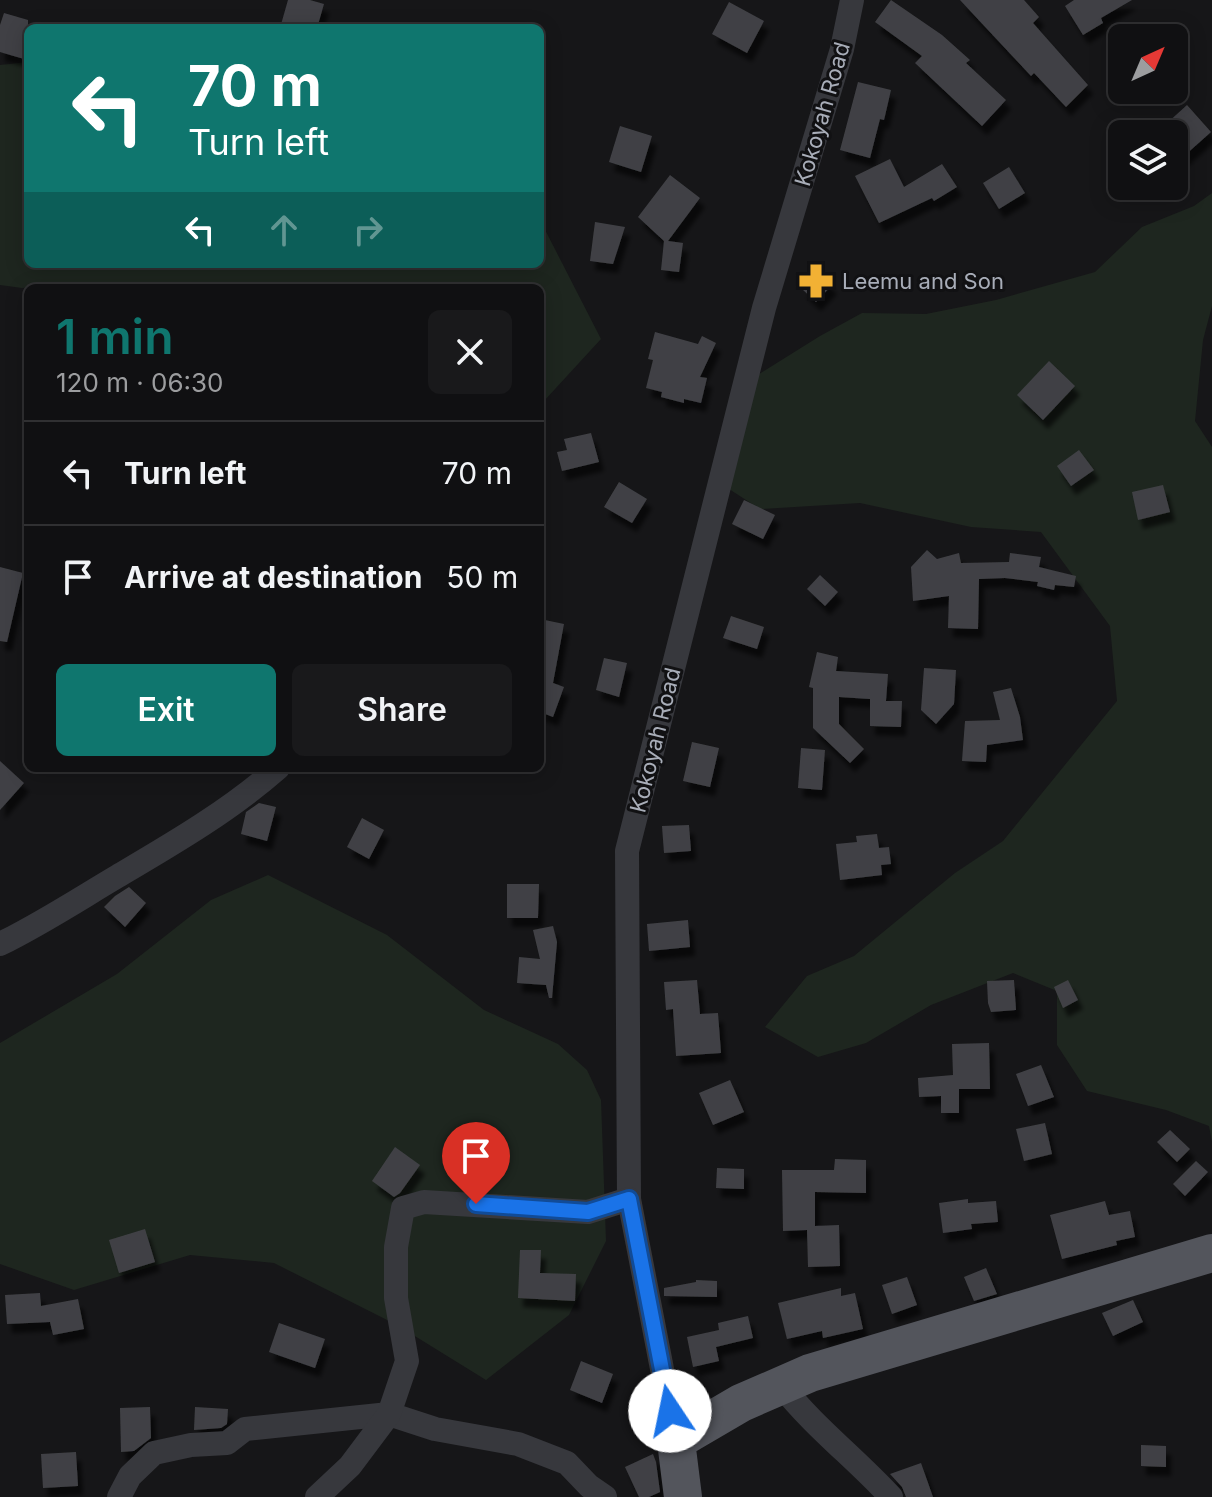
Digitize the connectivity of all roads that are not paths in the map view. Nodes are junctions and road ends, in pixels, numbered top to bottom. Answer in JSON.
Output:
{"nodes":[{"id":1,"x":852,"y":0,"type":"edge"},
{"id":2,"x":273,"y":772,"type":"edge"},
{"id":3,"x":0,"y":944,"type":"edge"},
{"id":4,"x":629,"y":1199,"type":"junction"},
{"id":5,"x":1212,"y":1253,"type":"edge"},
{"id":6,"x":781,"y":1385,"type":"junction"},
{"id":7,"x":389,"y":1414,"type":"junction"},
{"id":8,"x":676,"y":1441,"type":"junction"},
{"id":9,"x":119,"y":1497,"type":"edge"},
{"id":10,"x":317,"y":1497,"type":"edge"},
{"id":11,"x":605,"y":1497,"type":"edge"},
{"id":12,"x":683,"y":1497,"type":"edge"},
{"id":13,"x":891,"y":1497,"type":"edge"}],
"edges":[{"from":1,"to":4,"type":"street","name":"Kokoyah Road"},
{"from":2,"to":3,"type":"street"},
{"from":4,"to":7,"type":"street"},
{"from":4,"to":8,"type":"street","name":"Kokoyah Road"},
{"from":5,"to":6,"type":"main road"},
{"from":6,"to":8,"type":"main road"},
{"from":6,"to":13,"type":"street"},
{"from":7,"to":9,"type":"street"},
{"from":7,"to":10,"type":"street"},
{"from":7,"to":11,"type":"street"},
{"from":8,"to":12,"type":"main road","name":"Kokoyah Road"}]}
